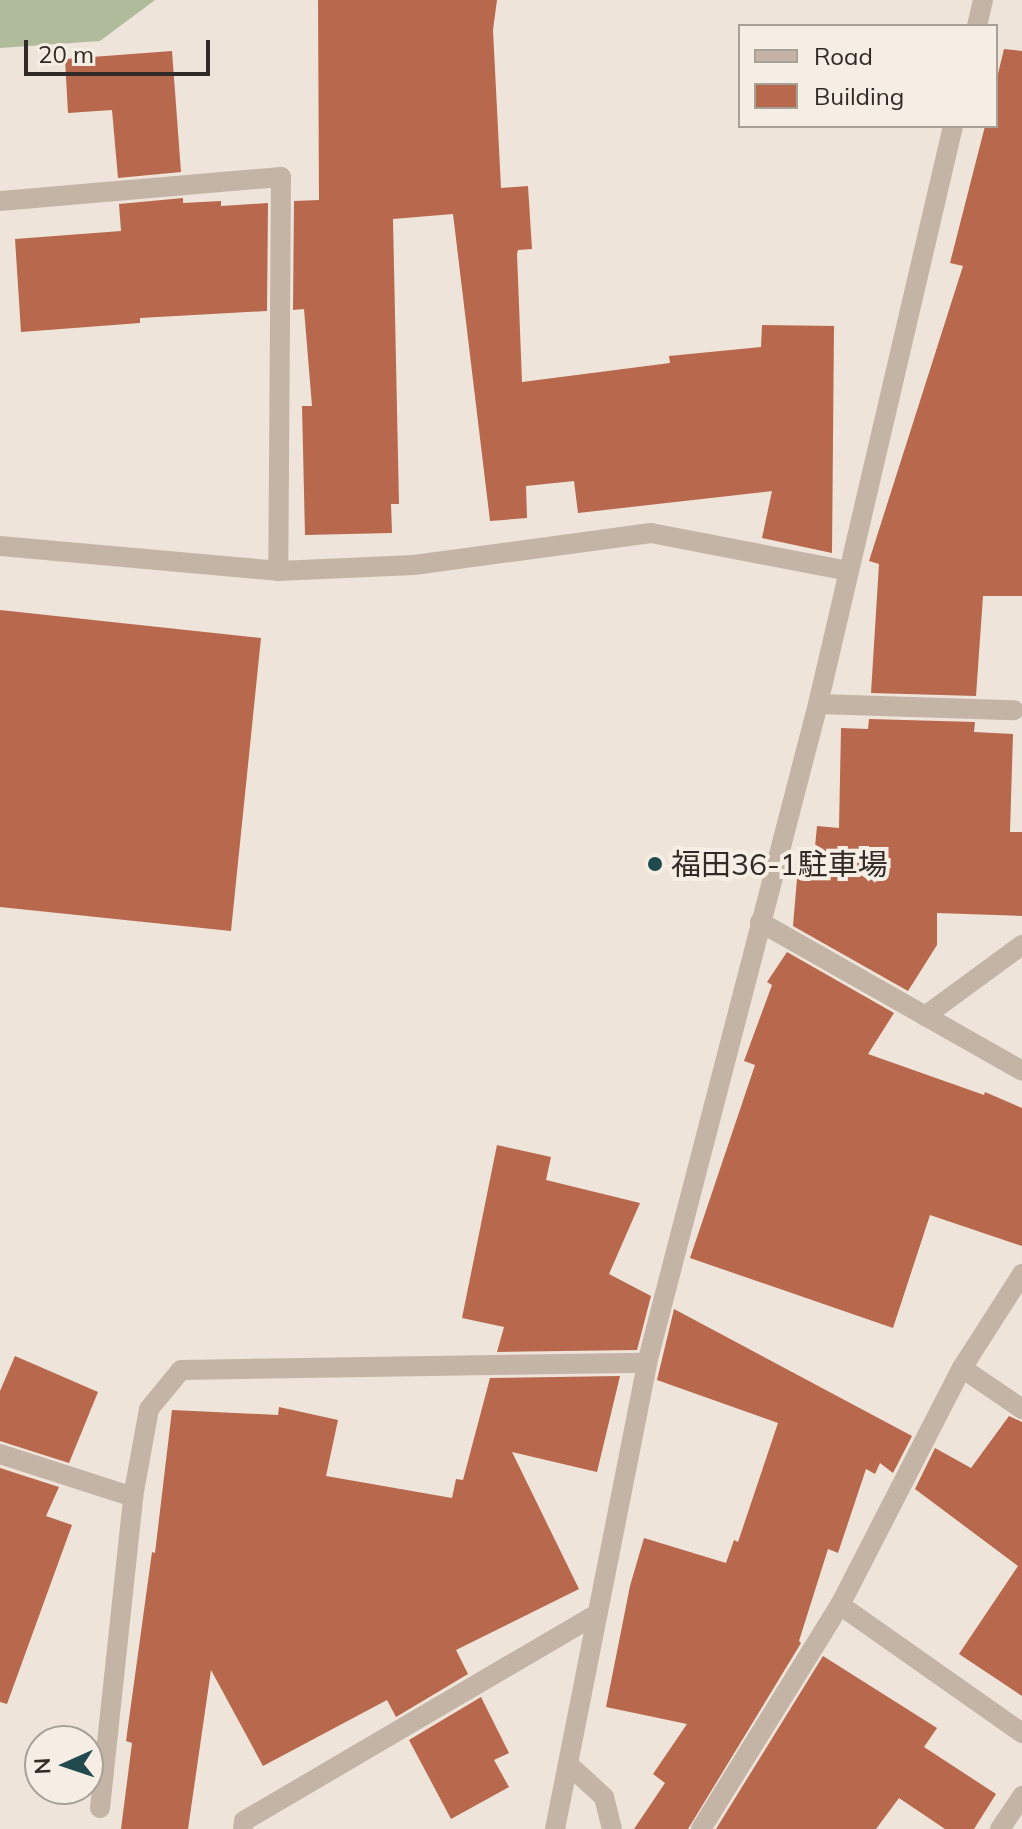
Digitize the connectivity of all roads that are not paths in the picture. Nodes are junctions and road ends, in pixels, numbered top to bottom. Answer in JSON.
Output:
{"nodes":[{"id":1,"x":983,"y":0,"type":"edge"},
{"id":2,"x":977,"y":24,"type":"edge"},
{"id":3,"x":953,"y":128,"type":"edge"},
{"id":4,"x":0,"y":201,"type":"edge"},
{"id":5,"x":0,"y":546,"type":"edge"},
{"id":6,"x":278,"y":571,"type":"junction"},
{"id":7,"x":848,"y":571,"type":"junction"},
{"id":8,"x":818,"y":704,"type":"junction"},
{"id":9,"x":1014,"y":710,"type":"dead end"},
{"id":10,"x":760,"y":922,"type":"junction"},
{"id":11,"x":1022,"y":945,"type":"edge"},
{"id":12,"x":925,"y":1016,"type":"junction"},
{"id":13,"x":1022,"y":1071,"type":"edge"},
{"id":14,"x":1022,"y":1274,"type":"edge"},
{"id":15,"x":647,"y":1363,"type":"junction"},
{"id":16,"x":962,"y":1368,"type":"junction"},
{"id":17,"x":1022,"y":1409,"type":"edge"},
{"id":18,"x":0,"y":1454,"type":"edge"},
{"id":19,"x":133,"y":1497,"type":"junction"},
{"id":20,"x":840,"y":1605,"type":"junction"},
{"id":21,"x":597,"y":1614,"type":"junction"},
{"id":22,"x":1022,"y":1733,"type":"edge"},
{"id":23,"x":570,"y":1766,"type":"junction"},
{"id":24,"x":1022,"y":1796,"type":"edge"},
{"id":25,"x":100,"y":1808,"type":"dead end"},
{"id":26,"x":705,"y":1828,"type":"edge"},
{"id":27,"x":243,"y":1829,"type":"edge"},
{"id":28,"x":555,"y":1829,"type":"edge"},
{"id":29,"x":612,"y":1829,"type":"edge"},
{"id":30,"x":1000,"y":1829,"type":"edge"}],
"edges":[{"from":1,"to":2,"type":"street"},
{"from":3,"to":7,"type":"street"},
{"from":4,"to":6,"type":"street"},
{"from":5,"to":6,"type":"street"},
{"from":6,"to":7,"type":"street"},
{"from":7,"to":8,"type":"street"},
{"from":8,"to":9,"type":"street"},
{"from":8,"to":10,"type":"street"},
{"from":10,"to":12,"type":"street"},
{"from":10,"to":15,"type":"street"},
{"from":11,"to":12,"type":"street"},
{"from":12,"to":13,"type":"street"},
{"from":14,"to":16,"type":"street"},
{"from":15,"to":19,"type":"street"},
{"from":15,"to":21,"type":"street"},
{"from":16,"to":17,"type":"street"},
{"from":16,"to":20,"type":"street"},
{"from":18,"to":19,"type":"street"},
{"from":19,"to":25,"type":"street"},
{"from":20,"to":22,"type":"street"},
{"from":20,"to":26,"type":"street"},
{"from":21,"to":23,"type":"street"},
{"from":21,"to":27,"type":"street"},
{"from":23,"to":28,"type":"street"},
{"from":23,"to":29,"type":"street"},
{"from":24,"to":30,"type":"street"}]}
